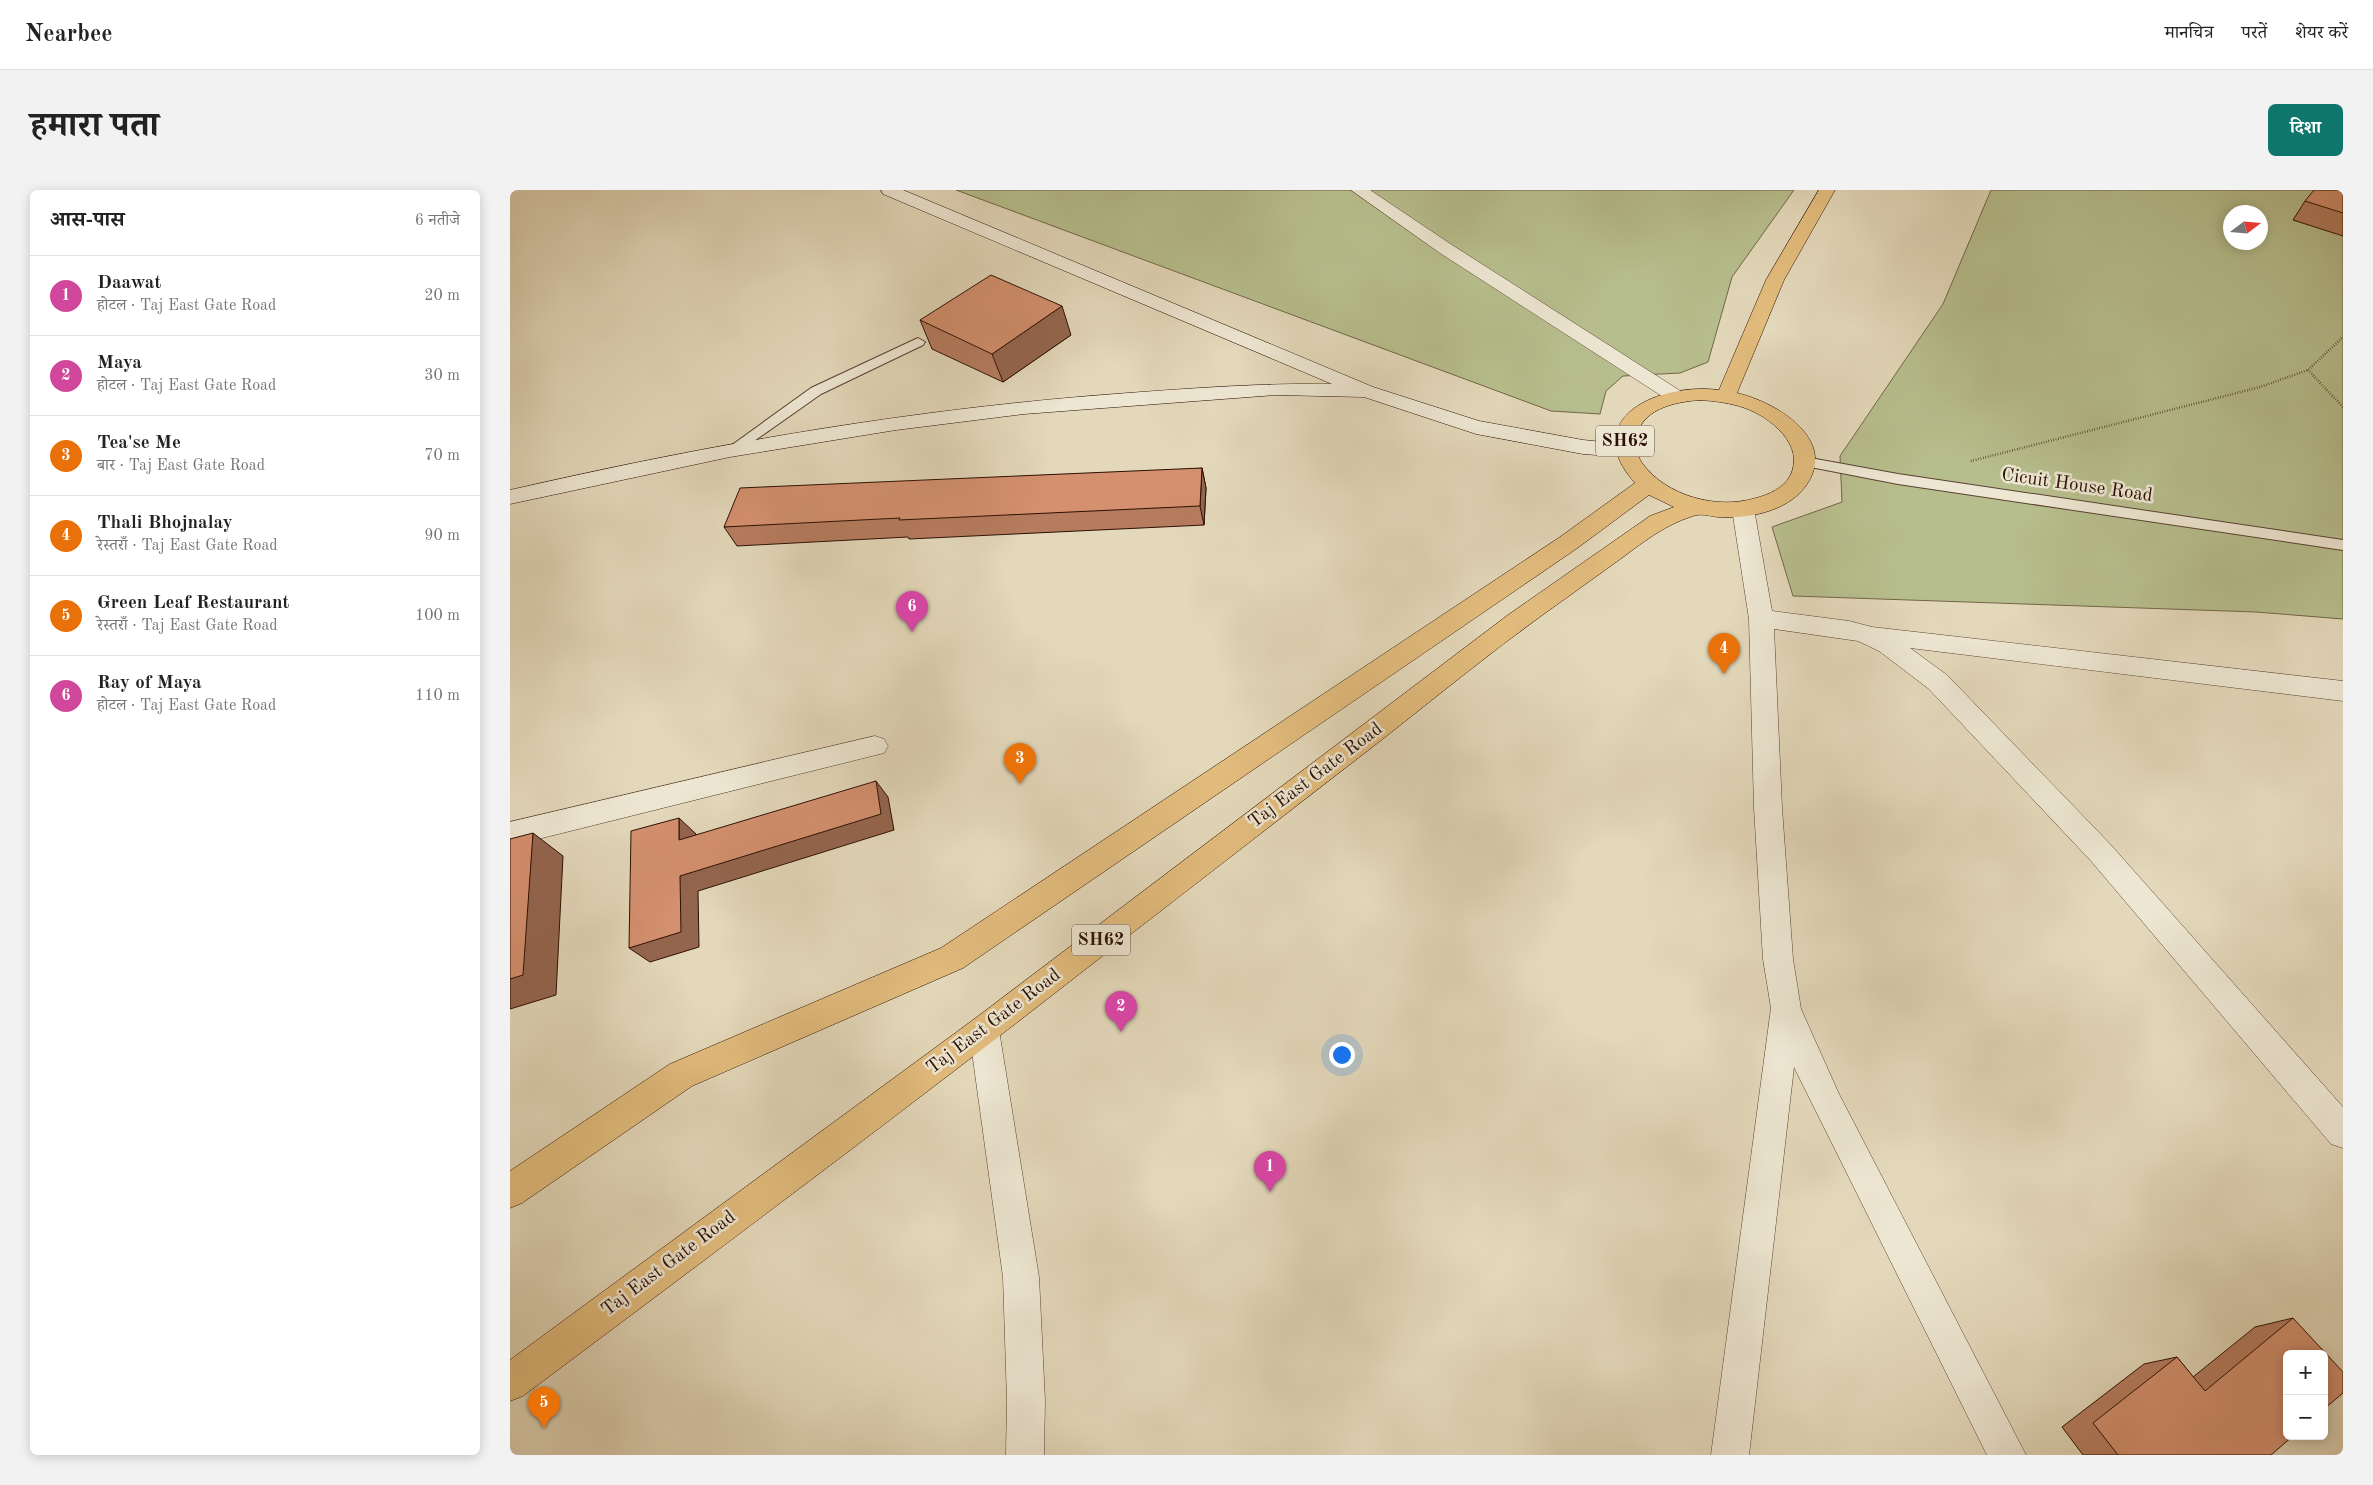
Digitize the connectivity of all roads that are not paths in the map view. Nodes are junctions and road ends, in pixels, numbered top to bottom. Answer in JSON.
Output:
{"nodes":[{"id":1,"x":889,"y":190,"type":"edge"},
{"id":2,"x":1359,"y":190,"type":"edge"},
{"id":3,"x":1827,"y":190,"type":"edge"},
{"id":4,"x":918,"y":342,"type":"dead end"},
{"id":5,"x":1366,"y":391,"type":"junction"},
{"id":6,"x":1675,"y":396,"type":"junction"},
{"id":7,"x":1726,"y":396,"type":"junction"},
{"id":8,"x":732,"y":450,"type":"junction"},
{"id":9,"x":1625,"y":450,"type":"junction"},
{"id":10,"x":1805,"y":462,"type":"junction"},
{"id":11,"x":1649,"y":484,"type":"junction"},
{"id":12,"x":510,"y":498,"type":"edge"},
{"id":13,"x":1697,"y":506,"type":"junction"},
{"id":14,"x":1743,"y":509,"type":"junction"},
{"id":15,"x":2343,"y":546,"type":"edge"},
{"id":16,"x":1761,"y":619,"type":"junction"},
{"id":17,"x":1865,"y":634,"type":"junction"},
{"id":18,"x":2343,"y":691,"type":"edge"},
{"id":19,"x":875,"y":746,"type":"dead end"},
{"id":20,"x":510,"y":834,"type":"edge"},
{"id":21,"x":1786,"y":1009,"type":"junction"},
{"id":22,"x":984,"y":1030,"type":"junction"},
{"id":23,"x":2343,"y":1132,"type":"edge"},
{"id":24,"x":510,"y":1192,"type":"edge"},
{"id":25,"x":510,"y":1383,"type":"edge"},
{"id":26,"x":1025,"y":1455,"type":"edge"},
{"id":27,"x":1730,"y":1455,"type":"edge"},
{"id":28,"x":2007,"y":1455,"type":"edge"}],
"edges":[{"from":1,"to":5,"type":"street"},
{"from":2,"to":6,"type":"street"},
{"from":3,"to":7,"type":"main road"},
{"from":4,"to":8,"type":"lane"},
{"from":5,"to":8,"type":"street"},
{"from":5,"to":9,"type":"street"},
{"from":6,"to":7,"type":"main road","number":"SH62"},
{"from":6,"to":9,"type":"main road","number":"SH62"},
{"from":7,"to":10,"type":"main road","number":"SH62"},
{"from":8,"to":12,"type":"street"},
{"from":9,"to":11,"type":"main road","number":"SH62"},
{"from":10,"to":14,"type":"main road","number":"SH62"},
{"from":10,"to":15,"type":"lane","name":"Cicuit House Road"},
{"from":11,"to":13,"type":"main road","number":"SH62"},
{"from":11,"to":24,"type":"main road","number":"SH62"},
{"from":13,"to":14,"type":"main road","number":"SH62"},
{"from":13,"to":22,"type":"main road","name":"Taj East Gate Road","number":"SH62"},
{"from":14,"to":16,"type":"street"},
{"from":16,"to":17,"type":"street"},
{"from":16,"to":21,"type":"street"},
{"from":17,"to":18,"type":"street"},
{"from":17,"to":23,"type":"street"},
{"from":19,"to":20,"type":"street"},
{"from":21,"to":27,"type":"street"},
{"from":21,"to":28,"type":"street"},
{"from":22,"to":25,"type":"main road","name":"Taj East Gate Road","number":"SH62"},
{"from":22,"to":26,"type":"street"}]}
